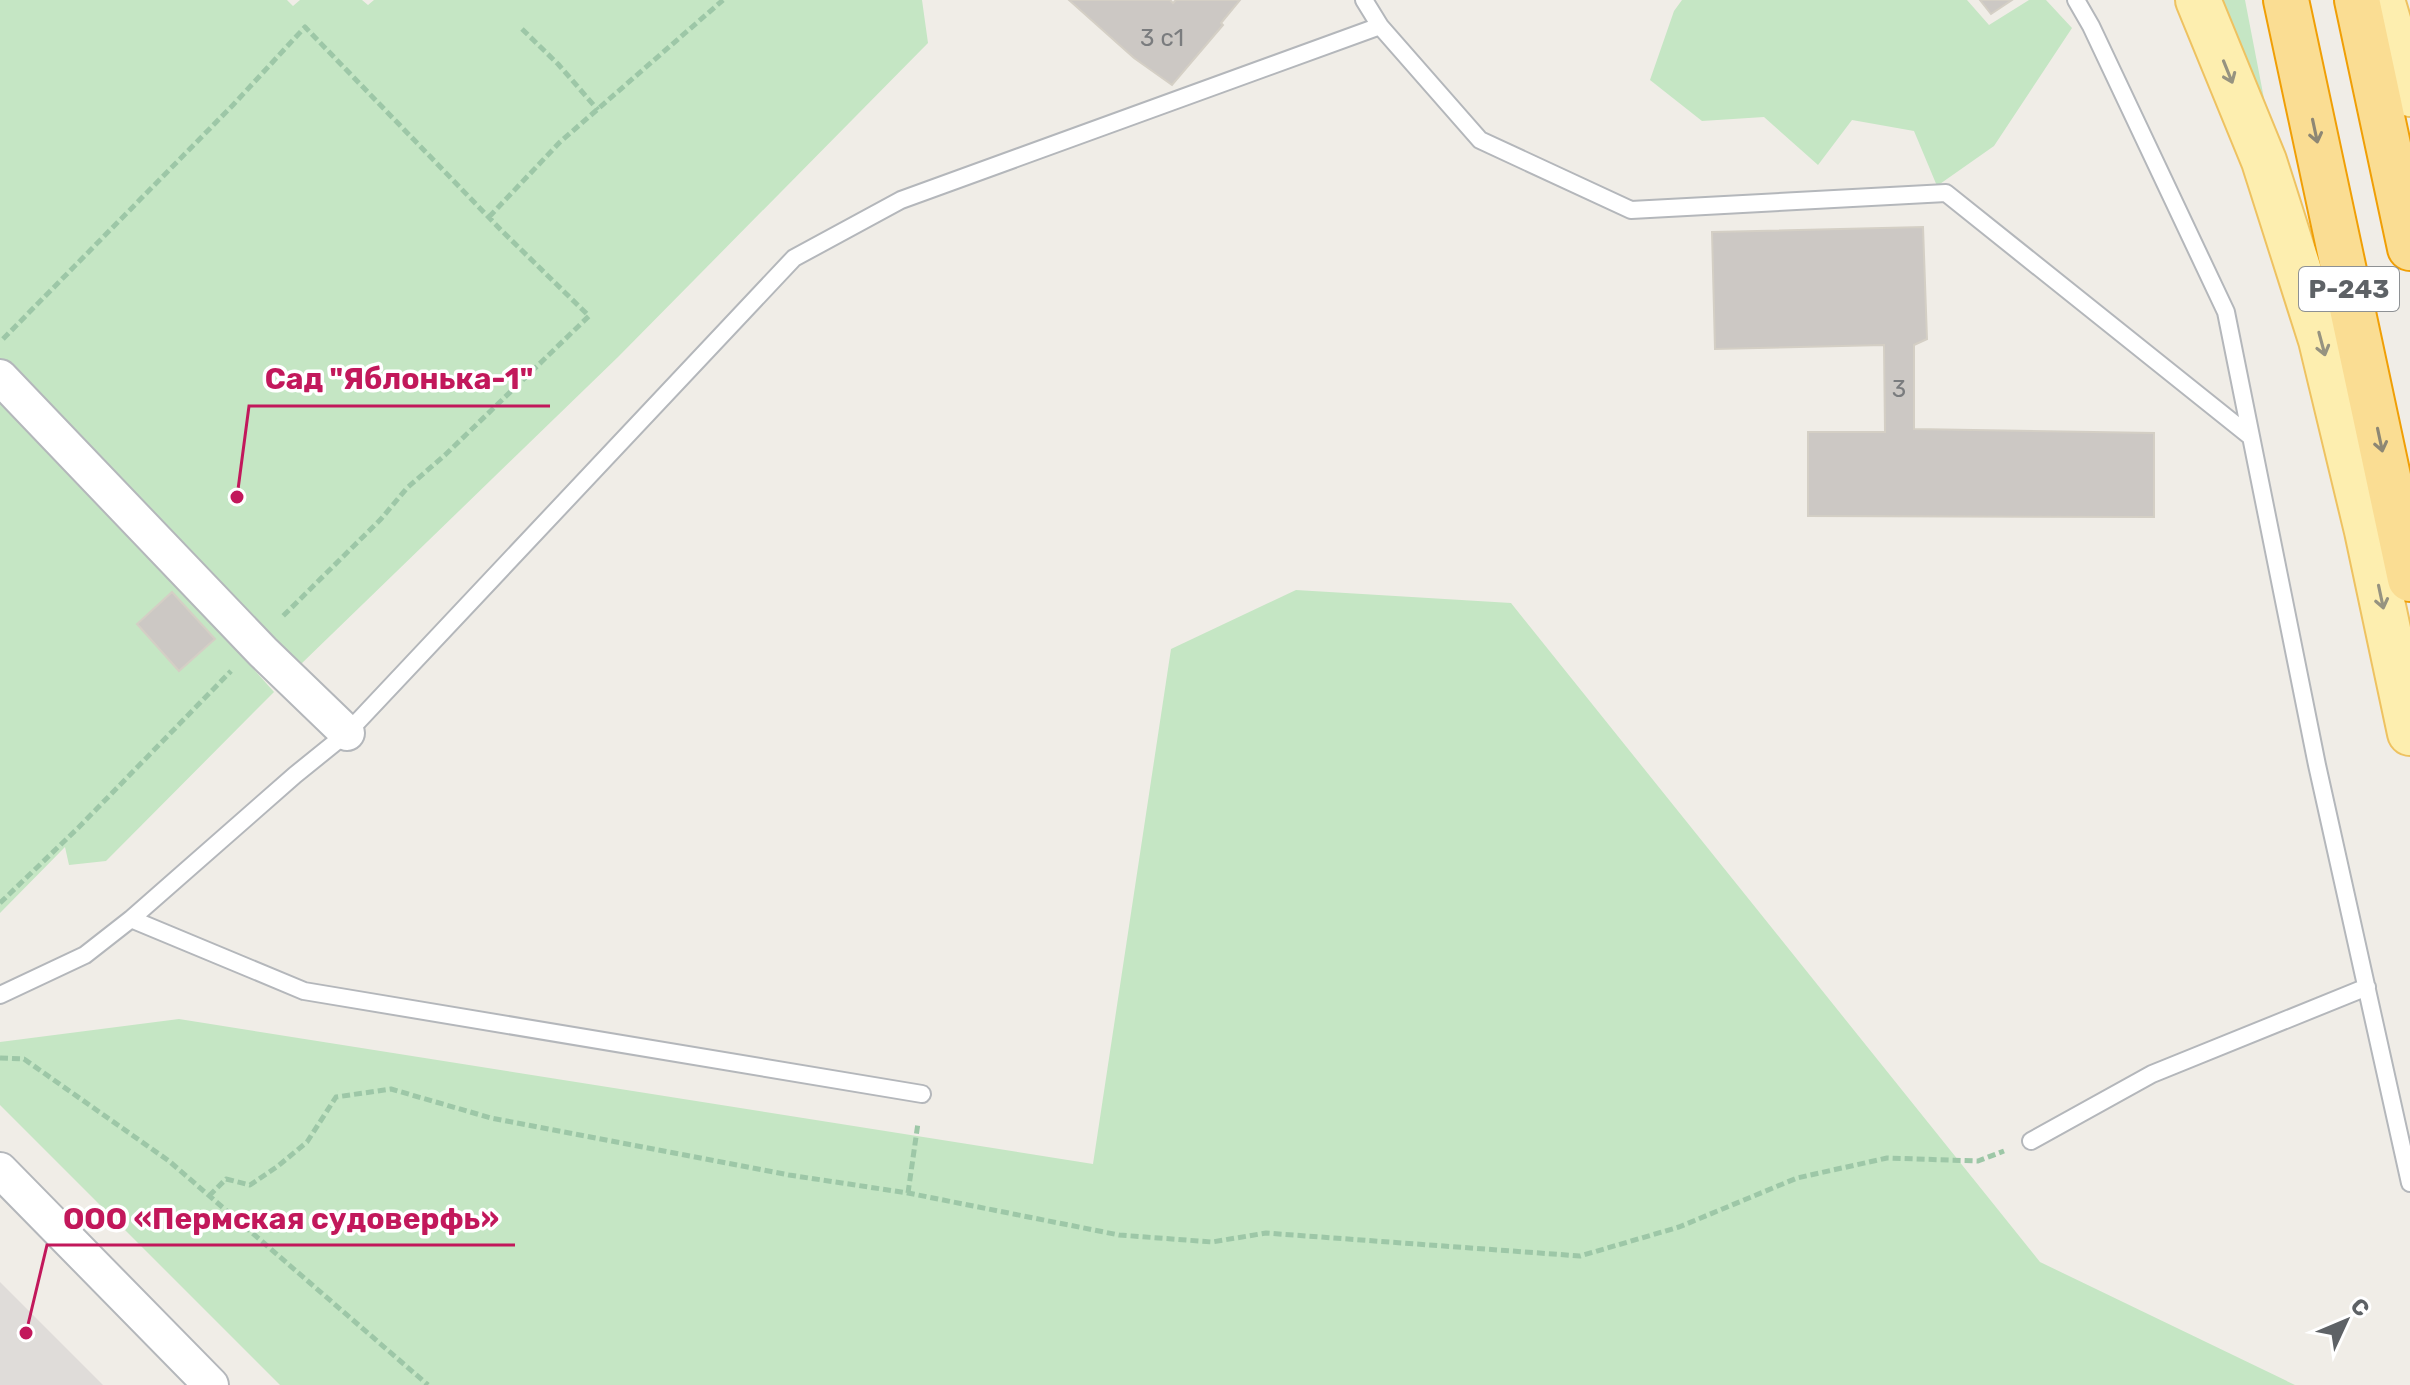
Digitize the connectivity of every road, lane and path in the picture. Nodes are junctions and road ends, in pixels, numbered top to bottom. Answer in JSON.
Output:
{"nodes":[{"id":1,"x":723,"y":0,"type":"edge"},
{"id":2,"x":1364,"y":0,"type":"edge"},
{"id":3,"x":2076,"y":0,"type":"edge"},
{"id":4,"x":2198,"y":0,"type":"edge"},
{"id":5,"x":2286,"y":0,"type":"edge"},
{"id":6,"x":2357,"y":0,"type":"edge"},
{"id":7,"x":2382,"y":0,"type":"edge"},
{"id":8,"x":1380,"y":26,"type":"junction"},
{"id":9,"x":522,"y":29,"type":"dead end"},
{"id":10,"x":2410,"y":94,"type":"edge"},
{"id":11,"x":598,"y":110,"type":"junction"},
{"id":12,"x":489,"y":217,"type":"junction"},
{"id":13,"x":2410,"y":248,"type":"edge"},
{"id":14,"x":0,"y":342,"type":"edge"},
{"id":15,"x":0,"y":377,"type":"edge"},
{"id":16,"x":2251,"y":437,"type":"junction"},
{"id":17,"x":2410,"y":579,"type":"edge"},
{"id":18,"x":255,"y":643,"type":"junction"},
{"id":19,"x":347,"y":733,"type":"junction"},
{"id":20,"x":2410,"y":733,"type":"edge"},
{"id":21,"x":0,"y":903,"type":"edge"},
{"id":22,"x":131,"y":919,"type":"junction"},
{"id":23,"x":2367,"y":987,"type":"junction"},
{"id":24,"x":0,"y":995,"type":"edge"},
{"id":25,"x":0,"y":1058,"type":"edge"},
{"id":26,"x":922,"y":1094,"type":"joint"},
{"id":27,"x":2031,"y":1141,"type":"joint"},
{"id":28,"x":0,"y":1170,"type":"edge"},
{"id":29,"x":2410,"y":1183,"type":"edge"},
{"id":30,"x":908,"y":1193,"type":"junction"},
{"id":31,"x":209,"y":1196,"type":"junction"},
{"id":32,"x":211,"y":1385,"type":"edge"},
{"id":33,"x":428,"y":1385,"type":"edge"}],
"edges":[{"from":1,"to":11,"type":"path"},
{"from":2,"to":8,"type":"lane"},
{"from":3,"to":16,"type":"lane"},
{"from":4,"to":20,"type":"main road","one_way":true},
{"from":5,"to":17,"type":"highway","number":"Р-243","one_way":true},
{"from":6,"to":13,"type":"highway","number":"Р-243"},
{"from":7,"to":10,"type":"main road"},
{"from":8,"to":16,"type":"lane"},
{"from":8,"to":19,"type":"lane"},
{"from":9,"to":11,"type":"path"},
{"from":11,"to":12,"type":"path"},
{"from":12,"to":14,"type":"path"},
{"from":12,"to":18,"type":"path"},
{"from":15,"to":18,"type":"street"},
{"from":16,"to":23,"type":"lane"},
{"from":18,"to":19,"type":"street"},
{"from":18,"to":21,"type":"path"},
{"from":19,"to":22,"type":"lane"},
{"from":22,"to":24,"type":"lane"},
{"from":22,"to":26,"type":"lane"},
{"from":23,"to":27,"type":"lane"},
{"from":23,"to":29,"type":"lane"},
{"from":25,"to":31,"type":"path"},
{"from":26,"to":30,"type":"path"},
{"from":27,"to":30,"type":"path"},
{"from":28,"to":32,"type":"street"},
{"from":30,"to":31,"type":"path"},
{"from":31,"to":33,"type":"path"}]}
